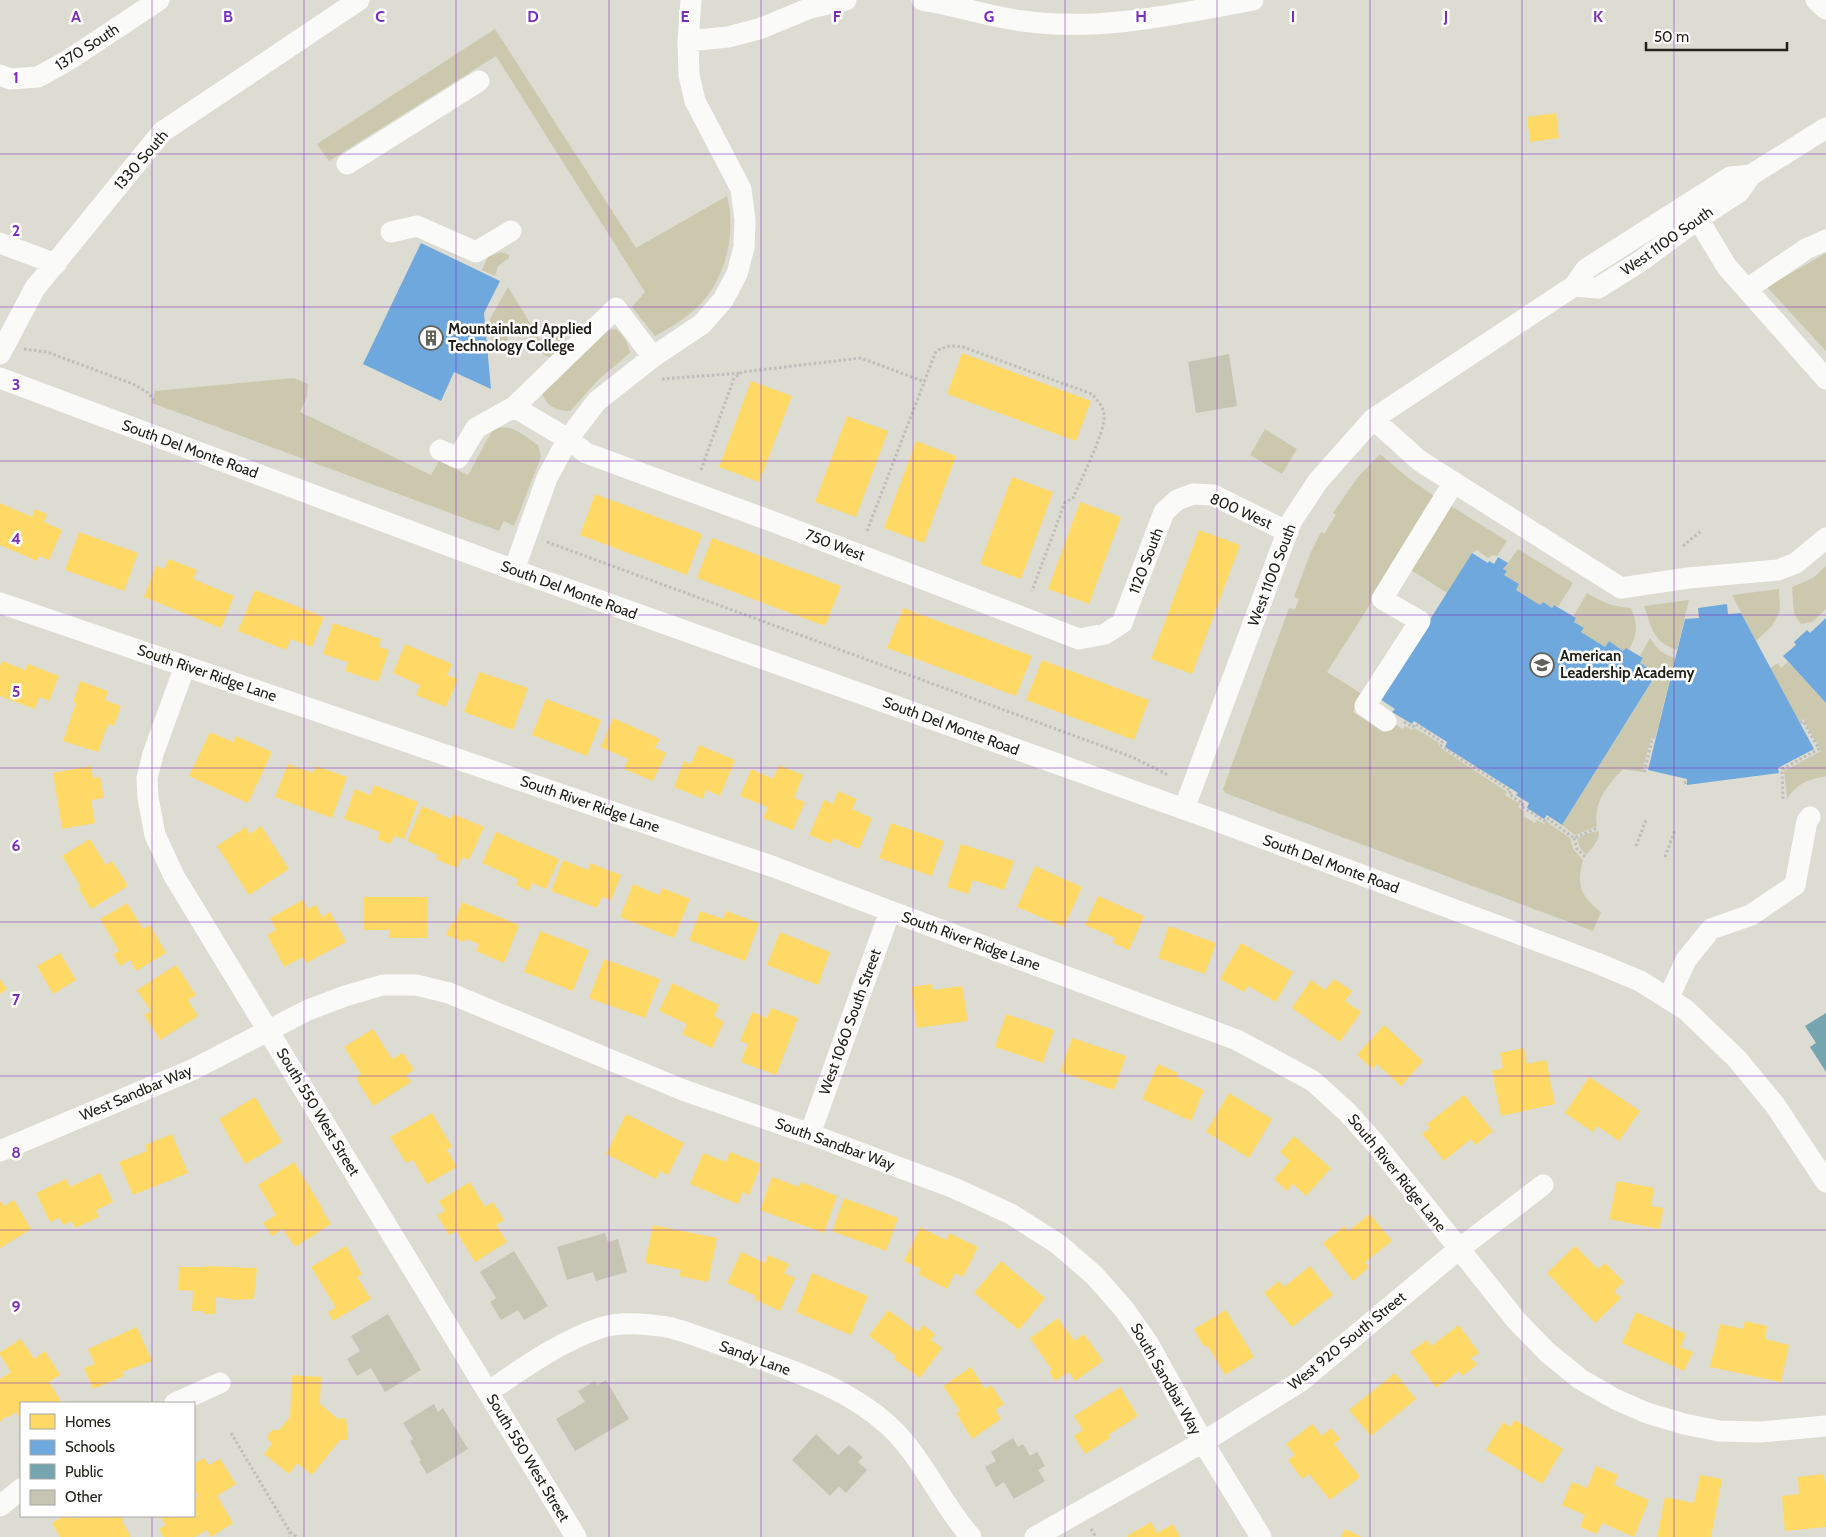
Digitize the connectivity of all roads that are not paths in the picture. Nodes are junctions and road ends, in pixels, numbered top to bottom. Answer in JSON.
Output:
{"nodes":[{"id":1,"x":159,"y":0,"type":"edge"},
{"id":2,"x":359,"y":0,"type":"edge"},
{"id":3,"x":691,"y":0,"type":"edge"},
{"id":4,"x":846,"y":0,"type":"edge"},
{"id":5,"x":926,"y":0,"type":"edge"},
{"id":6,"x":1253,"y":0,"type":"edge"},
{"id":7,"x":1816,"y":0,"type":"edge"},
{"id":8,"x":1826,"y":9,"type":"edge"},
{"id":9,"x":688,"y":42,"type":"junction"},
{"id":10,"x":5,"y":77,"type":"edge"},
{"id":11,"x":479,"y":81,"type":"dead end"},
{"id":12,"x":1826,"y":128,"type":"edge"},
{"id":13,"x":347,"y":164,"type":"dead end"},
{"id":14,"x":1751,"y":176,"type":"junction"},
{"id":15,"x":1698,"y":219,"type":"junction"},
{"id":16,"x":511,"y":231,"type":"dead end"},
{"id":17,"x":391,"y":232,"type":"dead end"},
{"id":18,"x":1826,"y":240,"type":"edge"},
{"id":19,"x":0,"y":243,"type":"edge"},
{"id":20,"x":56,"y":264,"type":"junction"},
{"id":21,"x":1574,"y":286,"type":"junction"},
{"id":22,"x":1748,"y":289,"type":"junction"},
{"id":23,"x":0,"y":354,"type":"edge"},
{"id":24,"x":653,"y":356,"type":"junction"},
{"id":25,"x":0,"y":378,"type":"edge"},
{"id":26,"x":1826,"y":379,"type":"edge"},
{"id":27,"x":514,"y":407,"type":"junction"},
{"id":28,"x":1373,"y":419,"type":"junction"},
{"id":29,"x":568,"y":439,"type":"junction"},
{"id":30,"x":440,"y":450,"type":"dead end"},
{"id":31,"x":1454,"y":482,"type":"junction"},
{"id":32,"x":1193,"y":494,"type":"joint"},
{"id":33,"x":1288,"y":532,"type":"junction"},
{"id":34,"x":1826,"y":538,"type":"edge"},
{"id":35,"x":514,"y":570,"type":"junction"},
{"id":36,"x":0,"y":603,"type":"edge"},
{"id":37,"x":1105,"y":634,"type":"joint"},
{"id":38,"x":185,"y":666,"type":"junction"},
{"id":39,"x":1393,"y":720,"type":"road end"},
{"id":40,"x":1184,"y":809,"type":"junction"},
{"id":41,"x":1810,"y":817,"type":"dead end"},
{"id":42,"x":890,"y":911,"type":"junction"},
{"id":43,"x":1668,"y":999,"type":"junction"},
{"id":44,"x":269,"y":1031,"type":"junction"},
{"id":45,"x":810,"y":1134,"type":"junction"},
{"id":46,"x":0,"y":1151,"type":"edge"},
{"id":47,"x":1826,"y":1182,"type":"edge"},
{"id":48,"x":1543,"y":1185,"type":"dead end"},
{"id":49,"x":1459,"y":1250,"type":"junction"},
{"id":50,"x":220,"y":1383,"type":"dead end"},
{"id":51,"x":488,"y":1392,"type":"junction"},
{"id":52,"x":176,"y":1402,"type":"edge"},
{"id":53,"x":1826,"y":1426,"type":"edge"},
{"id":54,"x":1203,"y":1442,"type":"junction"},
{"id":55,"x":20,"y":1491,"type":"edge"},
{"id":56,"x":0,"y":1506,"type":"edge"},
{"id":57,"x":576,"y":1537,"type":"edge"},
{"id":58,"x":971,"y":1537,"type":"edge"},
{"id":59,"x":1034,"y":1537,"type":"edge"},
{"id":60,"x":1261,"y":1537,"type":"edge"}],
"edges":[{"from":1,"to":10,"type":"street","name":"1370 South"},
{"from":2,"to":20,"type":"street","name":"1330 South"},
{"from":3,"to":9,"type":"street"},
{"from":4,"to":9,"type":"street"},
{"from":5,"to":6,"type":"street"},
{"from":7,"to":8,"type":"street"},
{"from":9,"to":24,"type":"street"},
{"from":11,"to":13,"type":"street"},
{"from":12,"to":14,"type":"street","name":"West 1100 South"},
{"from":14,"to":15,"type":"street","name":"West 1100 South"},
{"from":14,"to":21,"type":"street","name":"West 1100 South"},
{"from":15,"to":21,"type":"street","name":"West 1100 South"},
{"from":15,"to":22,"type":"street"},
{"from":16,"to":17,"type":"street"},
{"from":18,"to":22,"type":"street"},
{"from":19,"to":20,"type":"street"},
{"from":20,"to":23,"type":"street","name":"1330 South"},
{"from":21,"to":28,"type":"street","name":"West 1100 South"},
{"from":22,"to":26,"type":"street"},
{"from":24,"to":27,"type":"street"},
{"from":24,"to":29,"type":"street"},
{"from":25,"to":35,"type":"street","name":"South Del Monte Road"},
{"from":27,"to":29,"type":"street","name":"750 West"},
{"from":27,"to":30,"type":"street"},
{"from":28,"to":31,"type":"street"},
{"from":28,"to":33,"type":"street","name":"West 1100 South"},
{"from":29,"to":35,"type":"street"},
{"from":29,"to":37,"type":"street","name":"750 West"},
{"from":31,"to":34,"type":"street"},
{"from":31,"to":39,"type":"street"},
{"from":32,"to":33,"type":"street","name":"800 West"},
{"from":32,"to":37,"type":"street","name":"1120 South"},
{"from":33,"to":40,"type":"street","name":"West 1100 South"},
{"from":35,"to":40,"type":"street","name":"South Del Monte Road"},
{"from":36,"to":38,"type":"street","name":"South River Ridge Lane"},
{"from":38,"to":42,"type":"street","name":"South River Ridge Lane"},
{"from":38,"to":44,"type":"street","name":"South 550 West Street"},
{"from":40,"to":43,"type":"street","name":"South Del Monte Road"},
{"from":41,"to":43,"type":"street"},
{"from":42,"to":45,"type":"street","name":"West 1060 South Street"},
{"from":42,"to":49,"type":"street","name":"South River Ridge Lane"},
{"from":43,"to":47,"type":"street","name":"South Del Monte Road"},
{"from":44,"to":45,"type":"street","name":"South Sandbar Way"},
{"from":44,"to":46,"type":"street","name":"West Sandbar Way"},
{"from":44,"to":51,"type":"street","name":"South 550 West Street"},
{"from":45,"to":54,"type":"street","name":"South Sandbar Way"},
{"from":48,"to":49,"type":"street","name":"West 920 South Street"},
{"from":49,"to":53,"type":"street","name":"South River Ridge Lane"},
{"from":49,"to":54,"type":"street","name":"West 920 South Street"},
{"from":50,"to":52,"type":"street"},
{"from":51,"to":57,"type":"street","name":"South 550 West Street"},
{"from":51,"to":58,"type":"street","name":"Sandy Lane"},
{"from":54,"to":59,"type":"street","name":"West 920 South Street"},
{"from":54,"to":60,"type":"street","name":"South Sandbar Way"},
{"from":55,"to":56,"type":"street"}]}
